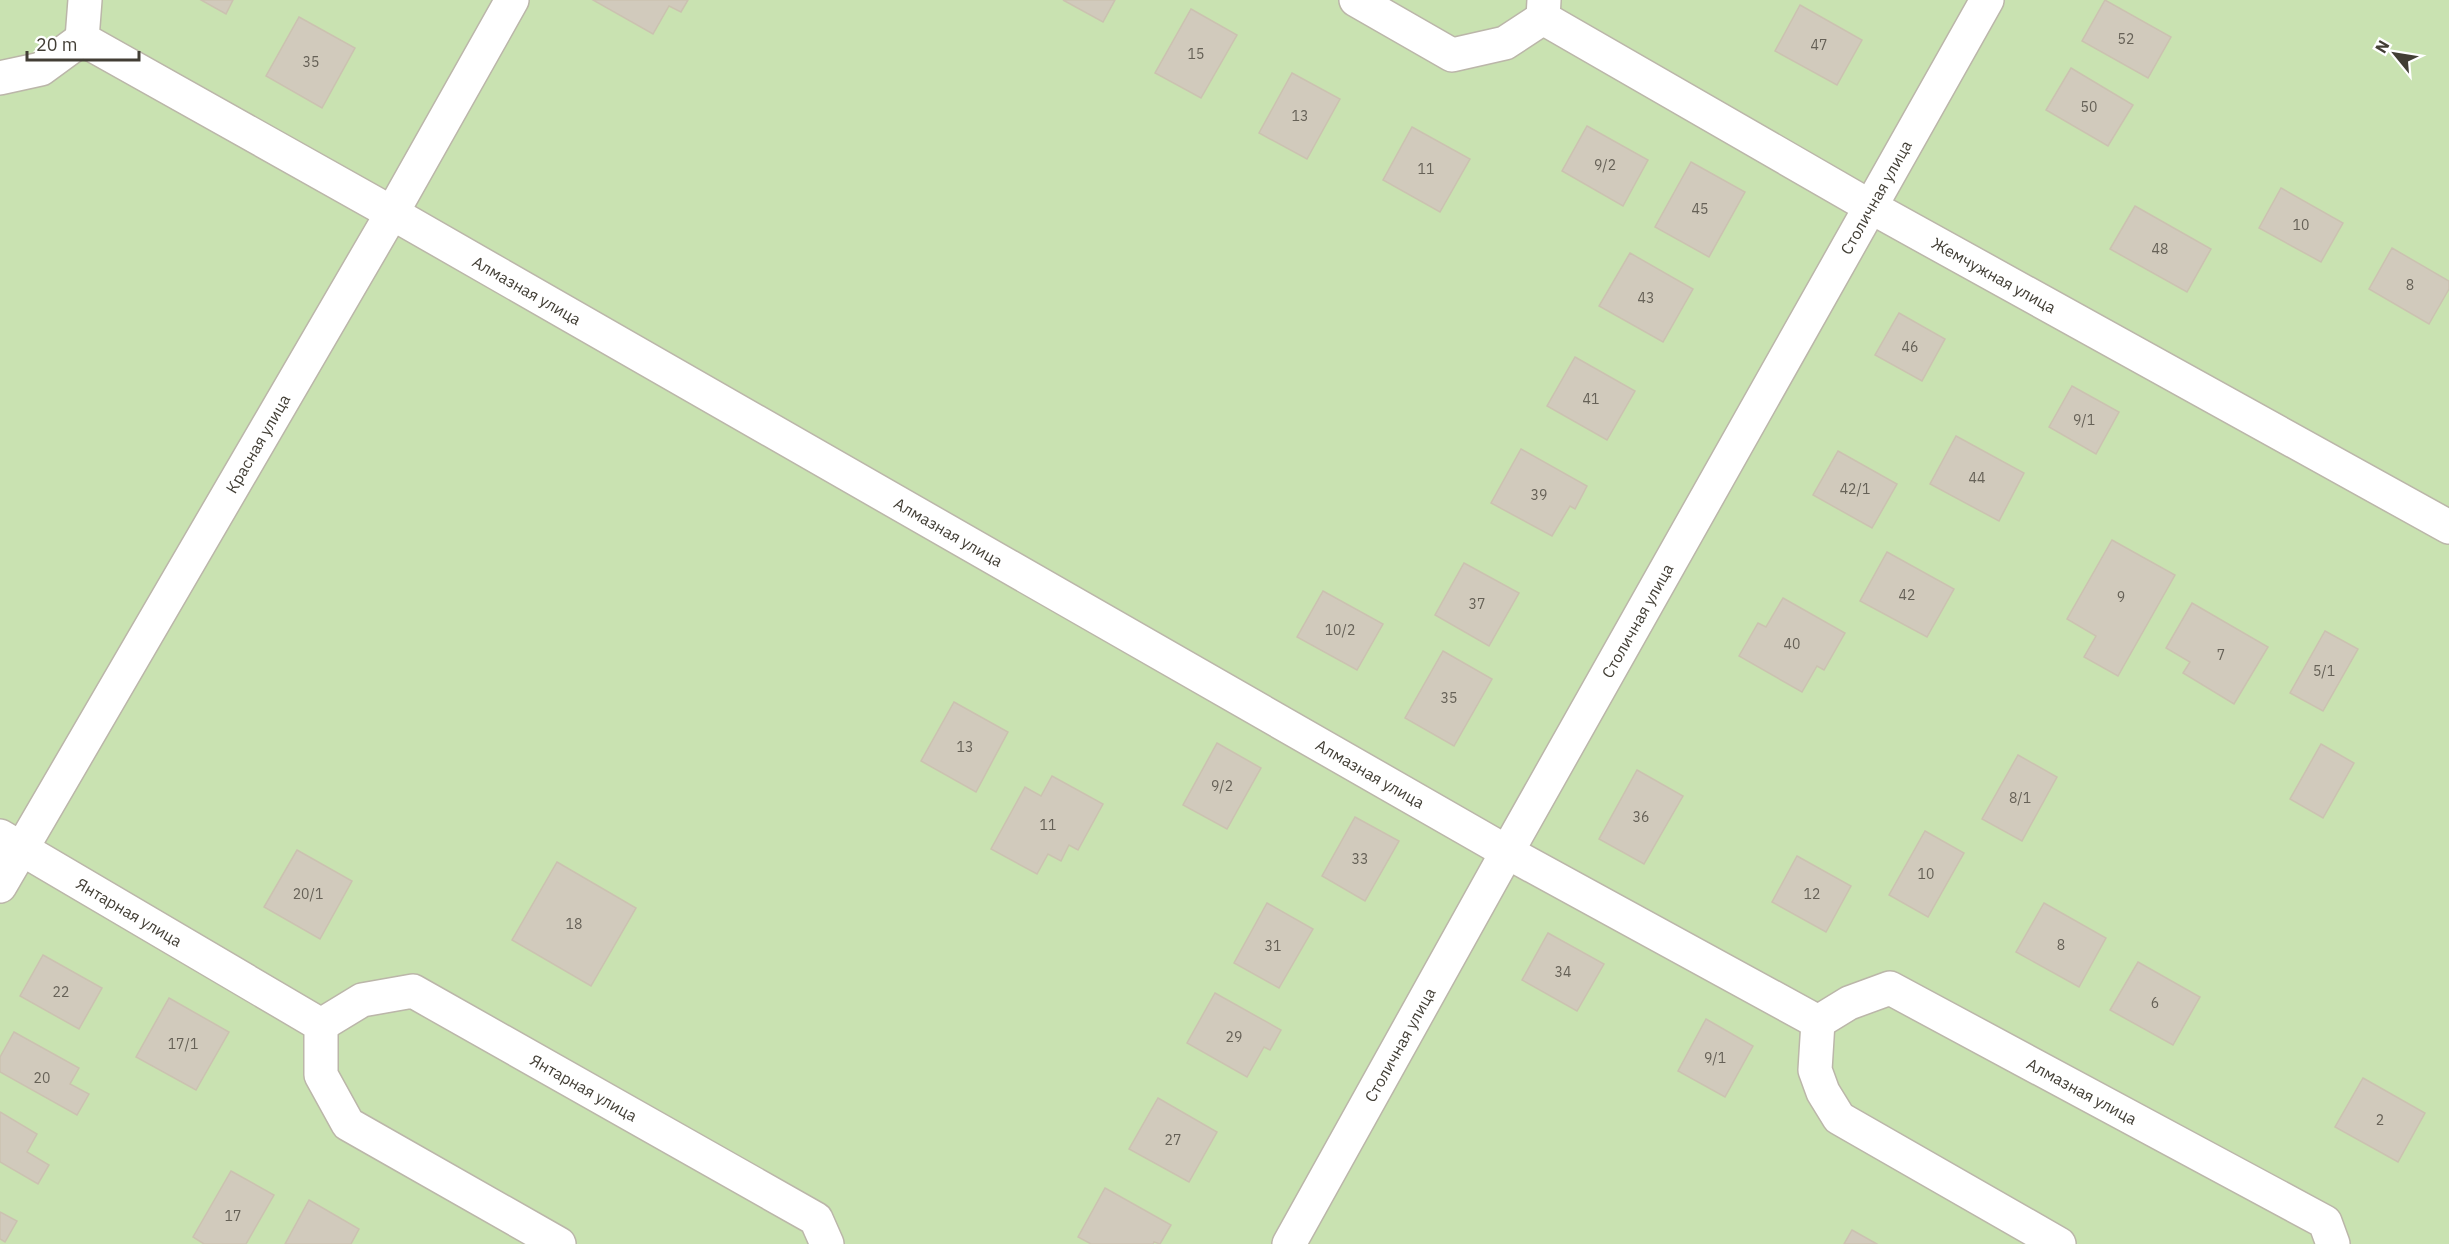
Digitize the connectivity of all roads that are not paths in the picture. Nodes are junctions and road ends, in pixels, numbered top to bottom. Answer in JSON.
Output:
{"nodes":[{"id":1,"x":85,"y":0,"type":"edge"},
{"id":2,"x":512,"y":0,"type":"edge"},
{"id":3,"x":1356,"y":0,"type":"edge"},
{"id":4,"x":1987,"y":0,"type":"edge"},
{"id":5,"x":1544,"y":9,"type":"edge"},
{"id":6,"x":82,"y":39,"type":"junction"},
{"id":7,"x":0,"y":78,"type":"edge"},
{"id":8,"x":1870,"y":207,"type":"junction"},
{"id":9,"x":392,"y":213,"type":"junction"},
{"id":10,"x":2449,"y":527,"type":"edge"},
{"id":11,"x":10,"y":842,"type":"edge"},
{"id":12,"x":1507,"y":852,"type":"junction"},
{"id":13,"x":0,"y":886,"type":"edge"},
{"id":14,"x":1818,"y":1022,"type":"junction"},
{"id":15,"x":321,"y":1025,"type":"junction"},
{"id":16,"x":559,"y":1244,"type":"edge"},
{"id":17,"x":827,"y":1244,"type":"edge"},
{"id":18,"x":1289,"y":1244,"type":"edge"},
{"id":19,"x":2059,"y":1244,"type":"edge"},
{"id":20,"x":2333,"y":1244,"type":"edge"}],
"edges":[{"from":1,"to":6,"type":"street"},
{"from":2,"to":9,"type":"street","name":"Красная улица"},
{"from":3,"to":5,"type":"street","name":"Жемчужная улица"},
{"from":4,"to":8,"type":"street","name":"Столичная улица"},
{"from":5,"to":8,"type":"street","name":"Жемчужная улица"},
{"from":6,"to":7,"type":"street"},
{"from":6,"to":9,"type":"street","name":"Алмазная улица"},
{"from":8,"to":10,"type":"street","name":"Жемчужная улица"},
{"from":8,"to":12,"type":"street","name":"Столичная улица"},
{"from":9,"to":11,"type":"street","name":"Красная улица"},
{"from":9,"to":12,"type":"street","name":"Алмазная улица"},
{"from":11,"to":13,"type":"street","name":"Красная улица"},
{"from":11,"to":15,"type":"street","name":"Янтарная улица"},
{"from":12,"to":14,"type":"street","name":"Алмазная улица"},
{"from":12,"to":18,"type":"street","name":"Столичная улица"},
{"from":14,"to":19,"type":"street"},
{"from":14,"to":20,"type":"street","name":"Алмазная улица"},
{"from":15,"to":16,"type":"street"},
{"from":15,"to":17,"type":"street","name":"Янтарная улица"}]}
